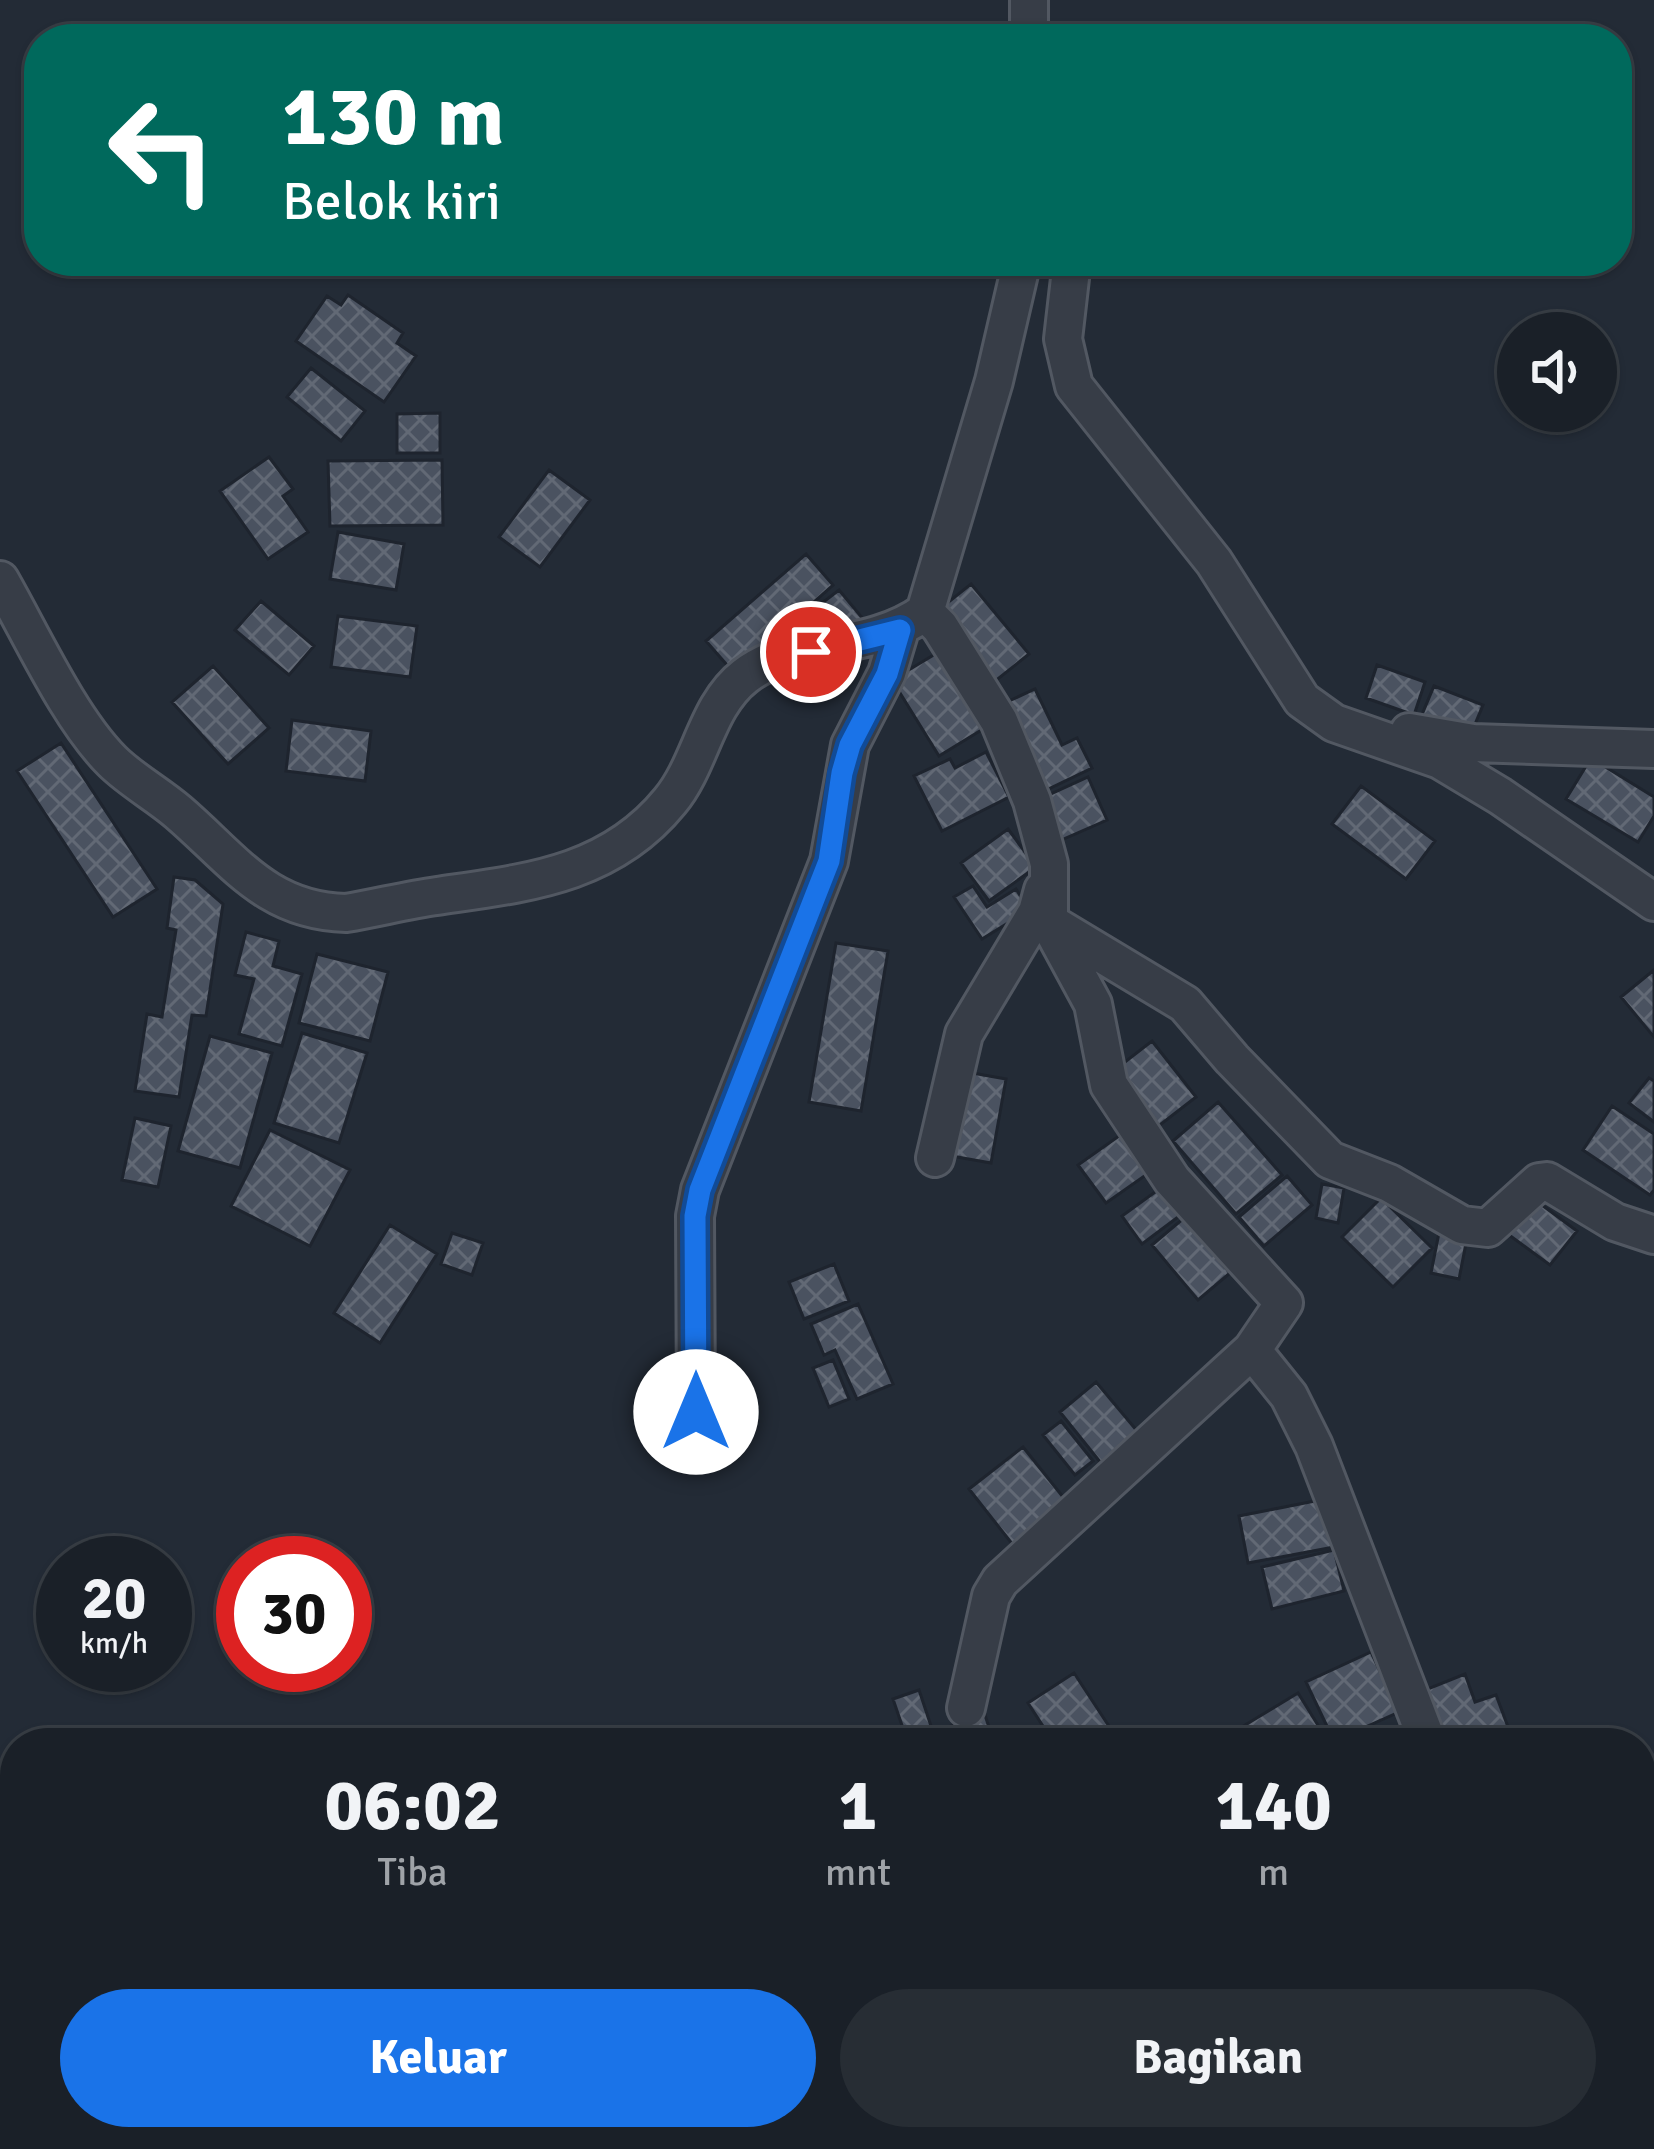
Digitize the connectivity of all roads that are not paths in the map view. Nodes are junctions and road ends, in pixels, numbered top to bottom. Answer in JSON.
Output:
{"nodes":[{"id":1,"x":1018,"y":276,"type":"edge"},
{"id":2,"x":1070,"y":276,"type":"edge"},
{"id":3,"x":0,"y":580,"type":"edge"},
{"id":4,"x":913,"y":621,"type":"junction"},
{"id":5,"x":1334,"y":723,"type":"junction"},
{"id":6,"x":1654,"y":749,"type":"edge"},
{"id":7,"x":1049,"y":864,"type":"junction"},
{"id":8,"x":1654,"y":902,"type":"edge"},
{"id":9,"x":1049,"y":922,"type":"junction"},
{"id":10,"x":935,"y":1158,"type":"dead end"},
{"id":11,"x":1654,"y":1234,"type":"edge"},
{"id":12,"x":1252,"y":1350,"type":"junction"},
{"id":13,"x":696,"y":1412,"type":"dead end"},
{"id":14,"x":966,"y":1708,"type":"dead end"},
{"id":15,"x":1422,"y":1728,"type":"edge"}],
"edges":[{"from":1,"to":4,"type":"street"},
{"from":2,"to":5,"type":"street"},
{"from":3,"to":4,"type":"street"},
{"from":4,"to":7,"type":"street"},
{"from":4,"to":13,"type":"street"},
{"from":5,"to":6,"type":"street"},
{"from":5,"to":8,"type":"street"},
{"from":7,"to":9,"type":"street"},
{"from":7,"to":10,"type":"street"},
{"from":9,"to":11,"type":"street"},
{"from":9,"to":12,"type":"street"},
{"from":12,"to":14,"type":"street"},
{"from":12,"to":15,"type":"street"}]}
